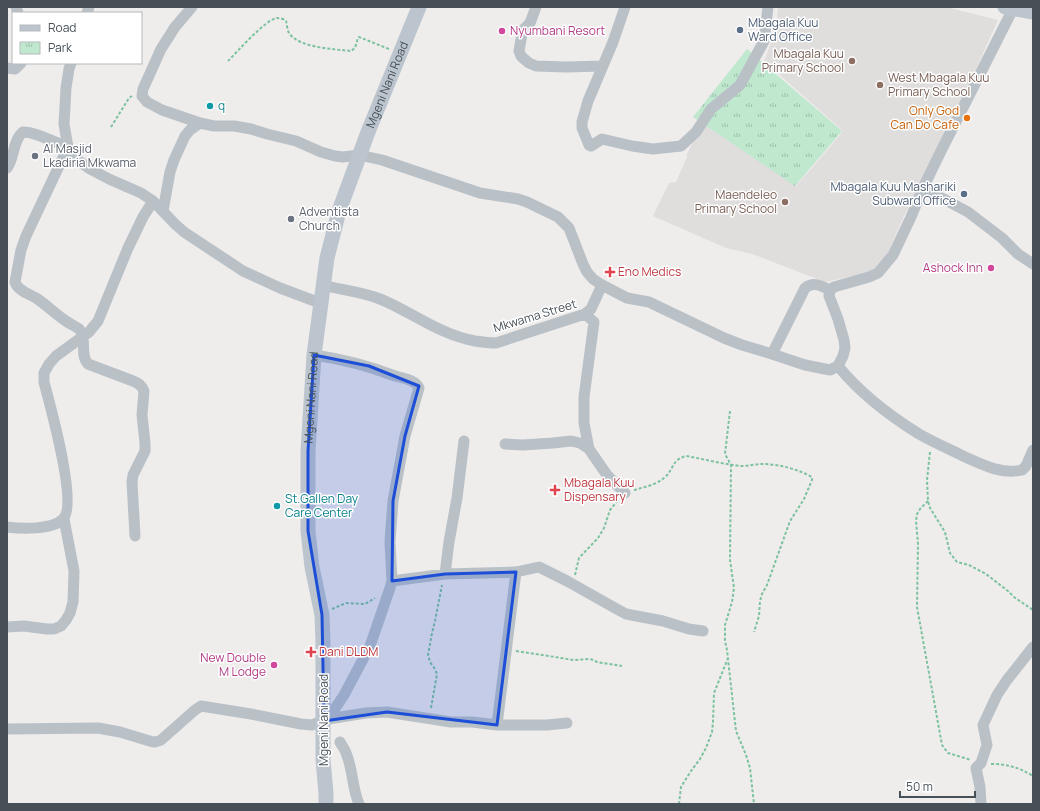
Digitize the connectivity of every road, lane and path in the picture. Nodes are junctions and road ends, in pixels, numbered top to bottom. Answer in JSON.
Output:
{"nodes":[{"id":1,"x":192,"y":7,"type":"edge"},
{"id":2,"x":419,"y":7,"type":"edge"},
{"id":3,"x":536,"y":7,"type":"edge"},
{"id":4,"x":625,"y":7,"type":"edge"},
{"id":5,"x":768,"y":7,"type":"edge"},
{"id":6,"x":1009,"y":8,"type":"edge"},
{"id":7,"x":1033,"y":12,"type":"edge"},
{"id":8,"x":399,"y":53,"type":"junction"},
{"id":9,"x":228,"y":61,"type":"dead end"},
{"id":10,"x":20,"y":64,"type":"edge"},
{"id":11,"x":71,"y":64,"type":"edge"},
{"id":12,"x":603,"y":66,"type":"junction"},
{"id":13,"x":7,"y":68,"type":"edge"},
{"id":14,"x":143,"y":98,"type":"junction"},
{"id":15,"x":200,"y":124,"type":"junction"},
{"id":16,"x":111,"y":127,"type":"dead end"},
{"id":17,"x":68,"y":147,"type":"junction"},
{"id":18,"x":359,"y":155,"type":"junction"},
{"id":19,"x":7,"y":168,"type":"edge"},
{"id":20,"x":923,"y":188,"type":"junction"},
{"id":21,"x":153,"y":201,"type":"junction"},
{"id":22,"x":163,"y":211,"type":"junction"},
{"id":23,"x":1033,"y":264,"type":"edge"},
{"id":24,"x":602,"y":285,"type":"junction"},
{"id":25,"x":323,"y":286,"type":"junction"},
{"id":26,"x":830,"y":290,"type":"junction"},
{"id":27,"x":320,"y":303,"type":"junction"},
{"id":28,"x":585,"y":314,"type":"junction"},
{"id":29,"x":83,"y":337,"type":"junction"},
{"id":30,"x":314,"y":354,"type":"junction"},
{"id":31,"x":772,"y":354,"type":"junction"},
{"id":32,"x":838,"y":366,"type":"junction"},
{"id":33,"x":730,"y":411,"type":"dead end"},
{"id":34,"x":464,"y":440,"type":"dead end"},
{"id":35,"x":930,"y":440,"type":"junction"},
{"id":36,"x":505,"y":444,"type":"dead end"},
{"id":37,"x":589,"y":449,"type":"junction"},
{"id":38,"x":1033,"y":450,"type":"edge"},
{"id":39,"x":731,"y":465,"type":"junction"},
{"id":40,"x":625,"y":493,"type":"junction"},
{"id":41,"x":928,"y":501,"type":"junction"},
{"id":42,"x":64,"y":519,"type":"junction"},
{"id":43,"x":7,"y":527,"type":"edge"},
{"id":44,"x":135,"y":536,"type":"dead end"},
{"id":45,"x":516,"y":572,"type":"junction"},
{"id":46,"x":445,"y":574,"type":"junction"},
{"id":47,"x":391,"y":584,"type":"junction"},
{"id":48,"x":573,"y":585,"type":"junction"},
{"id":49,"x":1033,"y":610,"type":"edge"},
{"id":50,"x":322,"y":615,"type":"junction"},
{"id":51,"x":7,"y":627,"type":"edge"},
{"id":52,"x":703,"y":631,"type":"dead end"},
{"id":53,"x":754,"y":632,"type":"dead end"},
{"id":54,"x":1033,"y":647,"type":"edge"},
{"id":55,"x":506,"y":650,"type":"junction"},
{"id":56,"x":728,"y":658,"type":"junction"},
{"id":57,"x":622,"y":666,"type":"dead end"},
{"id":58,"x":430,"y":719,"type":"junction"},
{"id":59,"x":326,"y":720,"type":"junction"},
{"id":60,"x":567,"y":723,"type":"dead end"},
{"id":61,"x":497,"y":725,"type":"junction"},
{"id":62,"x":7,"y":729,"type":"edge"},
{"id":63,"x":340,"y":742,"type":"dead end"},
{"id":64,"x":981,"y":763,"type":"junction"},
{"id":65,"x":1033,"y":776,"type":"edge"},
{"id":66,"x":326,"y":804,"type":"edge"},
{"id":67,"x":359,"y":804,"type":"edge"},
{"id":68,"x":679,"y":804,"type":"edge"},
{"id":69,"x":754,"y":804,"type":"edge"},
{"id":70,"x":981,"y":804,"type":"edge"}],
"edges":[{"from":1,"to":14,"type":"street"},
{"from":2,"to":8,"type":"street","name":"Mgeni Nani Road"},
{"from":3,"to":12,"type":"street"},
{"from":4,"to":12,"type":"street"},
{"from":5,"to":12,"type":"street"},
{"from":6,"to":7,"type":"street"},
{"from":6,"to":20,"type":"street"},
{"from":8,"to":9,"type":"path"},
{"from":8,"to":18,"type":"street","name":"Mgeni Nani Road"},
{"from":10,"to":13,"type":"street"},
{"from":11,"to":17,"type":"street"},
{"from":14,"to":15,"type":"street"},
{"from":14,"to":16,"type":"path"},
{"from":15,"to":18,"type":"street"},
{"from":15,"to":22,"type":"street"},
{"from":17,"to":19,"type":"street"},
{"from":17,"to":21,"type":"street"},
{"from":17,"to":29,"type":"street"},
{"from":18,"to":24,"type":"street"},
{"from":18,"to":25,"type":"street","name":"Mgeni Nani Road"},
{"from":20,"to":23,"type":"street"},
{"from":20,"to":26,"type":"street"},
{"from":21,"to":22,"type":"street"},
{"from":21,"to":29,"type":"street"},
{"from":22,"to":27,"type":"street"},
{"from":24,"to":28,"type":"street","name":"Mkwama Street"},
{"from":24,"to":31,"type":"street"},
{"from":25,"to":27,"type":"street","name":"Mgeni Nani Road"},
{"from":25,"to":28,"type":"street","name":"Mkwama Street"},
{"from":26,"to":31,"type":"street"},
{"from":26,"to":32,"type":"street"},
{"from":27,"to":30,"type":"street","name":"Mgeni Nani Road"},
{"from":28,"to":37,"type":"street"},
{"from":29,"to":42,"type":"street"},
{"from":29,"to":44,"type":"street"},
{"from":30,"to":47,"type":"street"},
{"from":30,"to":50,"type":"street","name":"Mgeni Nani Road"},
{"from":31,"to":32,"type":"street"},
{"from":32,"to":35,"type":"street"},
{"from":33,"to":39,"type":"path"},
{"from":34,"to":46,"type":"street"},
{"from":35,"to":38,"type":"street"},
{"from":35,"to":41,"type":"path"},
{"from":36,"to":37,"type":"street"},
{"from":37,"to":40,"type":"street"},
{"from":39,"to":40,"type":"path"},
{"from":39,"to":53,"type":"path"},
{"from":39,"to":56,"type":"path"},
{"from":40,"to":48,"type":"path"},
{"from":41,"to":49,"type":"path"},
{"from":41,"to":64,"type":"path"},
{"from":42,"to":43,"type":"street"},
{"from":42,"to":51,"type":"street"},
{"from":45,"to":46,"type":"street"},
{"from":45,"to":48,"type":"street"},
{"from":45,"to":55,"type":"street"},
{"from":46,"to":47,"type":"street"},
{"from":46,"to":58,"type":"path"},
{"from":47,"to":50,"type":"path"},
{"from":47,"to":59,"type":"street"},
{"from":48,"to":52,"type":"street"},
{"from":50,"to":59,"type":"street","name":"Mgeni Nani Road"},
{"from":54,"to":64,"type":"street"},
{"from":55,"to":57,"type":"path"},
{"from":55,"to":61,"type":"street"},
{"from":56,"to":68,"type":"path"},
{"from":56,"to":69,"type":"path"},
{"from":58,"to":59,"type":"street"},
{"from":58,"to":61,"type":"street"},
{"from":59,"to":62,"type":"street"},
{"from":59,"to":66,"type":"street","name":"Mgeni Nani Road"},
{"from":60,"to":61,"type":"street"},
{"from":63,"to":67,"type":"street"},
{"from":64,"to":65,"type":"path"},
{"from":64,"to":70,"type":"street"}]}
